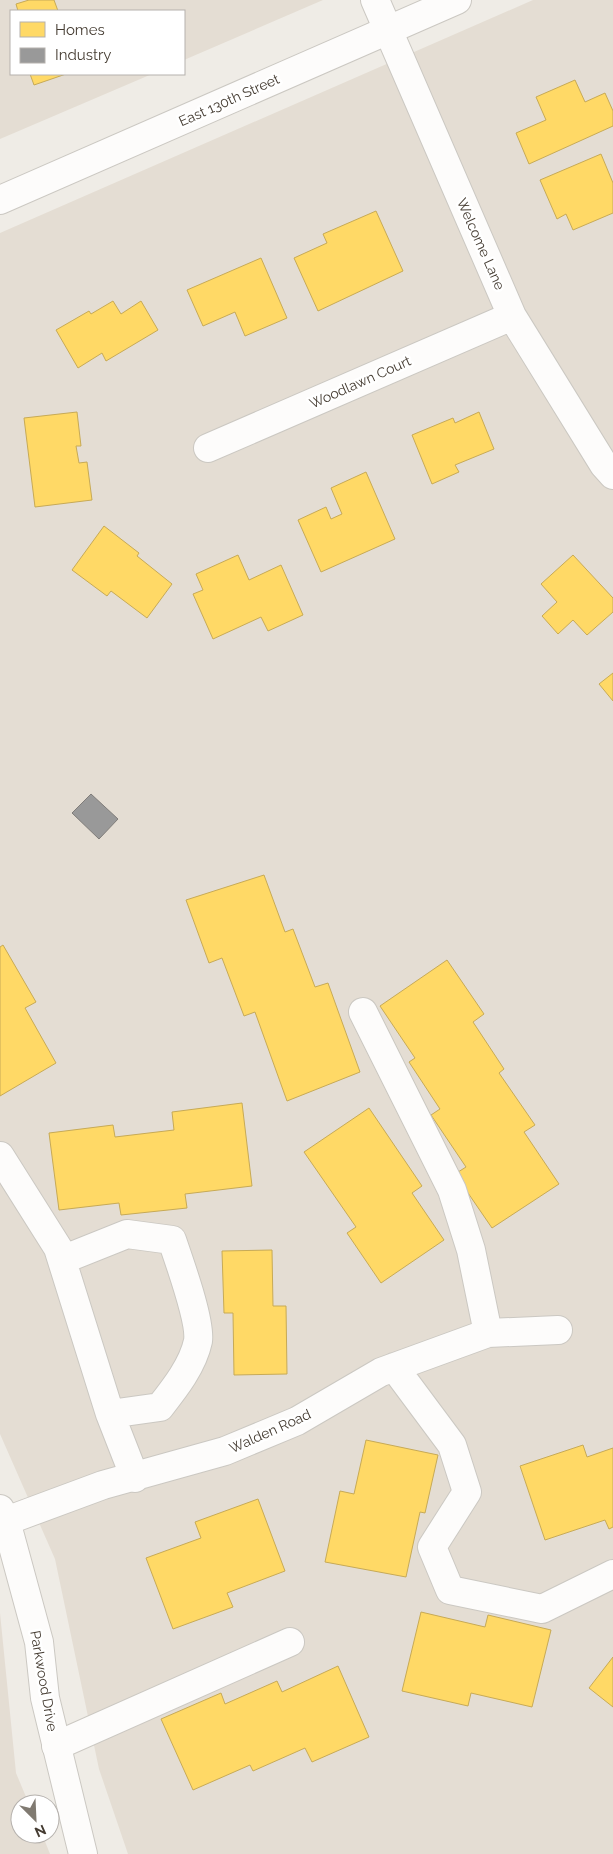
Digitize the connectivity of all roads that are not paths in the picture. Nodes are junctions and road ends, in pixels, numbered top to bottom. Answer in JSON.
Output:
{"nodes":[{"id":1,"x":375,"y":0,"type":"edge"},
{"id":2,"x":457,"y":0,"type":"edge"},
{"id":3,"x":387,"y":31,"type":"junction"},
{"id":4,"x":2,"y":193,"type":"edge"},
{"id":5,"x":512,"y":316,"type":"junction"},
{"id":6,"x":208,"y":448,"type":"dead end"},
{"id":7,"x":613,"y":475,"type":"edge"},
{"id":8,"x":362,"y":1012,"type":"dead end"},
{"id":9,"x":0,"y":1156,"type":"edge"},
{"id":10,"x":62,"y":1260,"type":"junction"},
{"id":11,"x":558,"y":1330,"type":"dead end"},
{"id":12,"x":488,"y":1332,"type":"junction"},
{"id":13,"x":394,"y":1367,"type":"junction"},
{"id":14,"x":110,"y":1414,"type":"junction"},
{"id":15,"x":135,"y":1478,"type":"junction"},
{"id":16,"x":3,"y":1515,"type":"edge"},
{"id":17,"x":613,"y":1574,"type":"edge"},
{"id":18,"x":290,"y":1642,"type":"dead end"},
{"id":19,"x":56,"y":1746,"type":"junction"},
{"id":20,"x":83,"y":1854,"type":"edge"}],
"edges":[{"from":1,"to":3,"type":"street","name":"Welcome Lane"},
{"from":2,"to":3,"type":"street","name":"East 130th Street"},
{"from":3,"to":4,"type":"street","name":"East 130th Street"},
{"from":3,"to":5,"type":"street","name":"Welcome Lane"},
{"from":5,"to":6,"type":"street","name":"Woodlawn Court"},
{"from":5,"to":7,"type":"street","name":"Welcome Lane"},
{"from":8,"to":12,"type":"street"},
{"from":9,"to":10,"type":"street"},
{"from":10,"to":14,"type":"street"},
{"from":10,"to":14,"type":"street"},
{"from":11,"to":12,"type":"street","name":"Walden Road"},
{"from":12,"to":13,"type":"street","name":"Walden Road"},
{"from":13,"to":15,"type":"street","name":"Walden Road"},
{"from":13,"to":17,"type":"street"},
{"from":14,"to":15,"type":"street"},
{"from":15,"to":16,"type":"street","name":"Walden Road"},
{"from":16,"to":19,"type":"street","name":"Parkwood Drive"},
{"from":18,"to":19,"type":"street"},
{"from":19,"to":20,"type":"street","name":"Parkwood Drive"}]}
